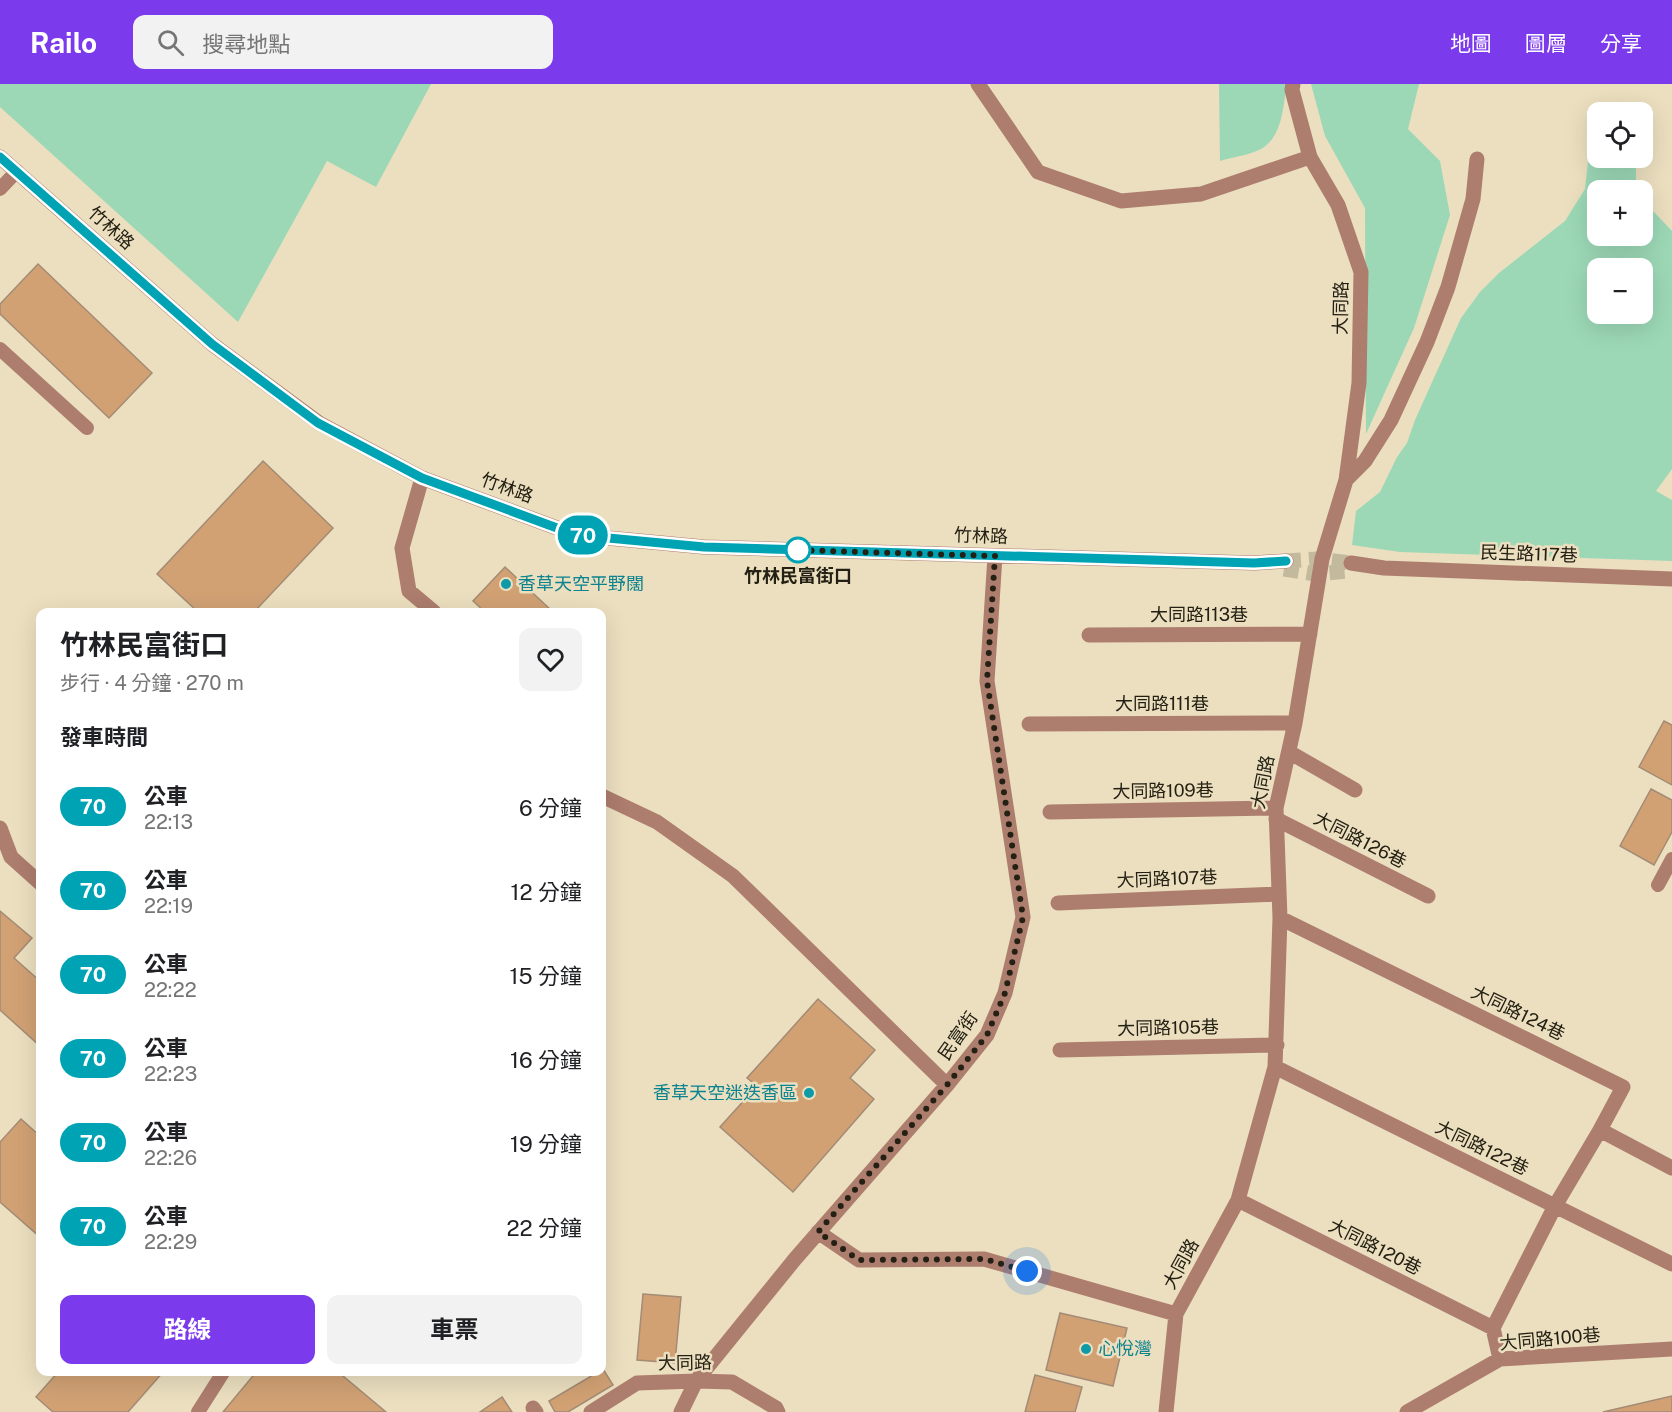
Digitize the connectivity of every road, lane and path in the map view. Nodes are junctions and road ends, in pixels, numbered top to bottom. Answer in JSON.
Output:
{"nodes":[{"id":1,"x":978,"y":84,"type":"edge"},
{"id":2,"x":1293,"y":84,"type":"edge"},
{"id":3,"x":0,"y":157,"type":"edge"},
{"id":4,"x":1310,"y":157,"type":"junction"},
{"id":5,"x":1477,"y":159,"type":"dead end"},
{"id":6,"x":17,"y":171,"type":"junction"},
{"id":7,"x":0,"y":189,"type":"edge"},
{"id":8,"x":0,"y":349,"type":"edge"},
{"id":9,"x":87,"y":428,"type":"dead end"},
{"id":10,"x":422,"y":478,"type":"junction"},
{"id":11,"x":1346,"y":480,"type":"junction"},
{"id":12,"x":995,"y":556,"type":"junction"},
{"id":13,"x":1285,"y":565,"type":"tunnel mouth"},
{"id":14,"x":1350,"y":567,"type":"tunnel mouth"},
{"id":15,"x":1672,"y":579,"type":"edge"},
{"id":16,"x":429,"y":608,"type":"edge"},
{"id":17,"x":1310,"y":634,"type":"junction"},
{"id":18,"x":1089,"y":635,"type":"dead end"},
{"id":19,"x":1295,"y":723,"type":"junction"},
{"id":20,"x":1029,"y":724,"type":"dead end"},
{"id":21,"x":1289,"y":752,"type":"junction"},
{"id":22,"x":1355,"y":789,"type":"dead end"},
{"id":23,"x":606,"y":798,"type":"edge"},
{"id":24,"x":1050,"y":813,"type":"dead end"},
{"id":25,"x":1276,"y":814,"type":"junction"},
{"id":26,"x":0,"y":828,"type":"edge"},
{"id":27,"x":1672,"y":859,"type":"edge"},
{"id":28,"x":36,"y":879,"type":"edge"},
{"id":29,"x":1658,"y":885,"type":"dead end"},
{"id":30,"x":1278,"y":894,"type":"junction"},
{"id":31,"x":1428,"y":896,"type":"dead end"},
{"id":32,"x":1058,"y":903,"type":"dead end"},
{"id":33,"x":1280,"y":918,"type":"junction"},
{"id":34,"x":1276,"y":1045,"type":"junction"},
{"id":35,"x":1060,"y":1050,"type":"dead end"},
{"id":36,"x":1275,"y":1067,"type":"junction"},
{"id":37,"x":947,"y":1085,"type":"junction"},
{"id":38,"x":1600,"y":1130,"type":"junction"},
{"id":39,"x":1672,"y":1168,"type":"edge"},
{"id":40,"x":1238,"y":1200,"type":"junction"},
{"id":41,"x":1555,"y":1206,"type":"junction"},
{"id":42,"x":818,"y":1232,"type":"junction"},
{"id":43,"x":1672,"y":1264,"type":"edge"},
{"id":44,"x":1176,"y":1314,"type":"junction"},
{"id":45,"x":1493,"y":1328,"type":"junction"},
{"id":46,"x":1672,"y":1349,"type":"edge"},
{"id":47,"x":1500,"y":1359,"type":"junction"},
{"id":48,"x":221,"y":1376,"type":"edge"},
{"id":49,"x":696,"y":1381,"type":"junction"},
{"id":50,"x":198,"y":1412,"type":"edge"},
{"id":51,"x":591,"y":1412,"type":"edge"},
{"id":52,"x":681,"y":1412,"type":"edge"},
{"id":53,"x":778,"y":1412,"type":"edge"},
{"id":54,"x":1166,"y":1412,"type":"edge"},
{"id":55,"x":1407,"y":1412,"type":"edge"}],
"edges":[{"from":1,"to":4,"type":"street"},
{"from":2,"to":4,"type":"street","name":"大同路"},
{"from":3,"to":6,"type":"street","name":"竹林路"},
{"from":4,"to":11,"type":"street","name":"大同路"},
{"from":5,"to":11,"type":"street"},
{"from":6,"to":7,"type":"lane"},
{"from":6,"to":10,"type":"street","name":"竹林路"},
{"from":8,"to":9,"type":"lane"},
{"from":10,"to":12,"type":"street","name":"竹林路"},
{"from":10,"to":16,"type":"street"},
{"from":11,"to":17,"type":"street","name":"大同路"},
{"from":12,"to":13,"type":"street","name":"竹林路"},
{"from":12,"to":37,"type":"street","name":"民富街"},
{"from":14,"to":15,"type":"street","name":"民生路117巷"},
{"from":17,"to":18,"type":"street","name":"大同路113巷"},
{"from":17,"to":19,"type":"street","name":"大同路"},
{"from":19,"to":20,"type":"street","name":"大同路111巷"},
{"from":19,"to":21,"type":"street","name":"大同路"},
{"from":21,"to":22,"type":"street"},
{"from":21,"to":25,"type":"street","name":"大同路"},
{"from":23,"to":37,"type":"street"},
{"from":24,"to":25,"type":"street","name":"大同路109巷"},
{"from":25,"to":30,"type":"street","name":"大同路"},
{"from":25,"to":31,"type":"street","name":"大同路126巷"},
{"from":26,"to":28,"type":"street"},
{"from":27,"to":29,"type":"lane"},
{"from":30,"to":32,"type":"street","name":"大同路107巷"},
{"from":30,"to":33,"type":"street","name":"大同路"},
{"from":33,"to":34,"type":"street","name":"大同路"},
{"from":33,"to":38,"type":"street","name":"大同路124巷"},
{"from":34,"to":35,"type":"street","name":"大同路105巷"},
{"from":34,"to":36,"type":"street","name":"大同路"},
{"from":36,"to":40,"type":"street","name":"大同路"},
{"from":36,"to":41,"type":"street","name":"大同路122巷"},
{"from":37,"to":42,"type":"street","name":"民富街"},
{"from":38,"to":39,"type":"street"},
{"from":38,"to":41,"type":"street"},
{"from":40,"to":44,"type":"street","name":"大同路"},
{"from":40,"to":45,"type":"street","name":"大同路120巷"},
{"from":41,"to":43,"type":"street","name":"大同路122巷"},
{"from":41,"to":45,"type":"street"},
{"from":42,"to":44,"type":"street"},
{"from":42,"to":49,"type":"street","name":"民富街"},
{"from":44,"to":54,"type":"street","name":"大同路"},
{"from":45,"to":47,"type":"street"},
{"from":46,"to":47,"type":"street","name":"大同路100巷"},
{"from":47,"to":55,"type":"street","name":"大同路100巷"},
{"from":48,"to":50,"type":"lane"},
{"from":49,"to":51,"type":"street","name":"大同路"},
{"from":49,"to":52,"type":"street","name":"民富街"},
{"from":49,"to":53,"type":"street","name":"大同路"}]}
